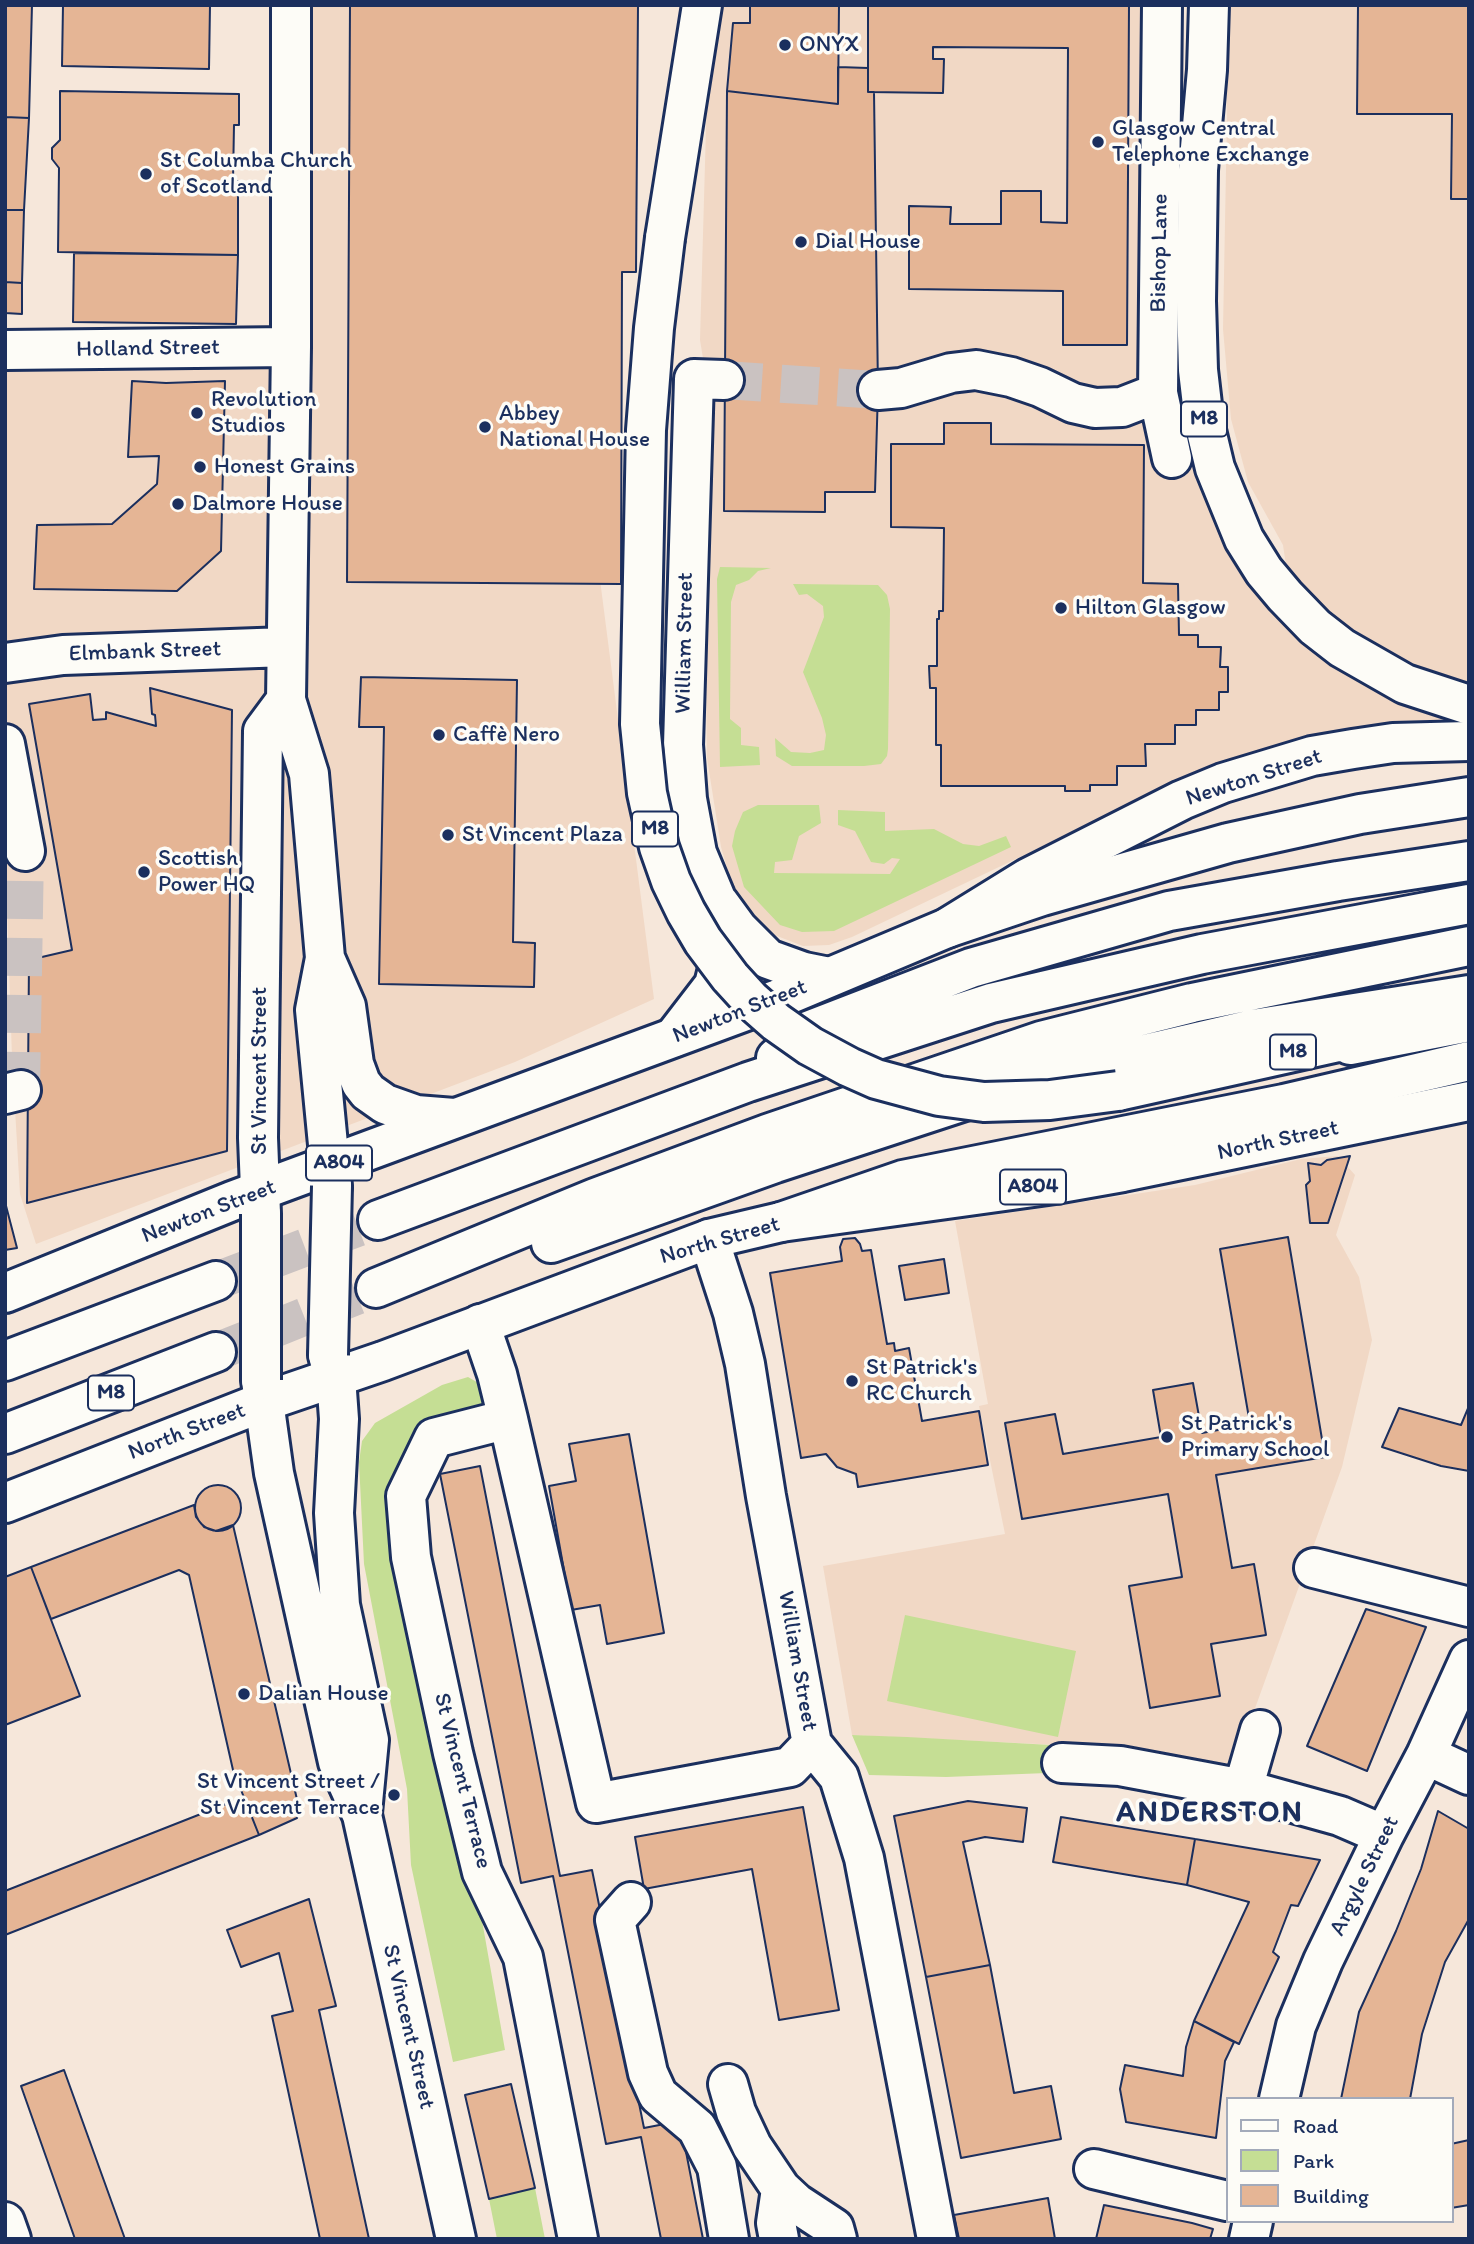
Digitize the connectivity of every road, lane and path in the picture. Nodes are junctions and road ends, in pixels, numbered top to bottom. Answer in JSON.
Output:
{"nodes":[{"id":1,"x":291,"y":5,"type":"edge"},
{"id":2,"x":683,"y":5,"type":"edge"},
{"id":3,"x":702,"y":5,"type":"edge"},
{"id":4,"x":1162,"y":5,"type":"edge"},
{"id":5,"x":1209,"y":5,"type":"edge"},
{"id":6,"x":685,"y":111,"type":"junction"},
{"id":7,"x":291,"y":347,"type":"junction"},
{"id":8,"x":5,"y":350,"type":"edge"},
{"id":9,"x":709,"y":379,"type":"dead end"},
{"id":10,"x":877,"y":390,"type":"tunnel mouth"},
{"id":11,"x":1158,"y":393,"type":"junction"},
{"id":12,"x":1172,"y":458,"type":"dead end"},
{"id":13,"x":286,"y":647,"type":"junction"},
{"id":14,"x":5,"y":663,"type":"edge"},
{"id":15,"x":286,"y":700,"type":"junction"},
{"id":16,"x":1469,"y":705,"type":"edge"},
{"id":17,"x":1469,"y":741,"type":"edge"},
{"id":18,"x":5,"y":744,"type":"edge"},
{"id":19,"x":1469,"y":797,"type":"edge"},
{"id":20,"x":25,"y":851,"type":"tunnel mouth"},
{"id":21,"x":1469,"y":861,"type":"edge"},
{"id":22,"x":717,"y":901,"type":"junction"},
{"id":23,"x":1469,"y":904,"type":"edge"},
{"id":24,"x":947,"y":928,"type":"junction"},
{"id":25,"x":1460,"y":947,"type":"edge"},
{"id":26,"x":325,"y":958,"type":"junction"},
{"id":27,"x":829,"y":977,"type":"junction"},
{"id":28,"x":1469,"y":995,"type":"edge"},
{"id":29,"x":1469,"y":1013,"type":"edge"},
{"id":30,"x":1469,"y":1023,"type":"edge"},
{"id":31,"x":674,"y":1037,"type":"junction"},
{"id":32,"x":1469,"y":1060,"type":"edge"},
{"id":33,"x":748,"y":1082,"type":"junction"},
{"id":34,"x":1118,"y":1091,"type":"junction"},
{"id":35,"x":1469,"y":1101,"type":"edge"},
{"id":36,"x":454,"y":1118,"type":"junction"},
{"id":37,"x":331,"y":1176,"type":"junction"},
{"id":38,"x":260,"y":1202,"type":"junction"},
{"id":39,"x":378,"y":1220,"type":"tunnel mouth"},
{"id":40,"x":781,"y":1222,"type":"junction"},
{"id":41,"x":709,"y":1239,"type":"junction"},
{"id":42,"x":425,"y":1268,"type":"junction"},
{"id":43,"x":216,"y":1281,"type":"tunnel mouth"},
{"id":44,"x":376,"y":1288,"type":"tunnel mouth"},
{"id":45,"x":5,"y":1293,"type":"edge"},
{"id":46,"x":480,"y":1324,"type":"junction"},
{"id":47,"x":216,"y":1352,"type":"tunnel mouth"},
{"id":48,"x":5,"y":1361,"type":"edge"},
{"id":49,"x":331,"y":1366,"type":"junction"},
{"id":50,"x":262,"y":1391,"type":"junction"},
{"id":51,"x":509,"y":1419,"type":"junction"},
{"id":52,"x":5,"y":1434,"type":"edge"},
{"id":53,"x":5,"y":1503,"type":"edge"},
{"id":54,"x":1314,"y":1568,"type":"dead end"},
{"id":55,"x":1469,"y":1607,"type":"edge"},
{"id":56,"x":1469,"y":1660,"type":"edge"},
{"id":57,"x":1260,"y":1730,"type":"dead end"},
{"id":58,"x":812,"y":1744,"type":"junction"},
{"id":59,"x":1426,"y":1755,"type":"junction"},
{"id":60,"x":1062,"y":1763,"type":"dead end"},
{"id":61,"x":1469,"y":1775,"type":"edge"},
{"id":62,"x":1243,"y":1789,"type":"junction"},
{"id":63,"x":362,"y":1815,"type":"junction"},
{"id":64,"x":1384,"y":1835,"type":"junction"},
{"id":65,"x":631,"y":1902,"type":"dead end"},
{"id":66,"x":727,"y":2084,"type":"dead end"},
{"id":67,"x":1279,"y":2097,"type":"edge"},
{"id":68,"x":1094,"y":2169,"type":"dead end"},
{"id":69,"x":781,"y":2189,"type":"junction"},
{"id":70,"x":1226,"y":2201,"type":"edge"},
{"id":71,"x":5,"y":2222,"type":"edge"},
{"id":72,"x":11,"y":2239,"type":"edge"},
{"id":73,"x":456,"y":2239,"type":"edge"},
{"id":74,"x":578,"y":2239,"type":"edge"},
{"id":75,"x":729,"y":2239,"type":"edge"},
{"id":76,"x":779,"y":2239,"type":"edge"},
{"id":77,"x":837,"y":2239,"type":"edge"},
{"id":78,"x":937,"y":2239,"type":"edge"}],
"edges":[{"from":1,"to":7,"type":"main road","name":"St Vincent Street"},
{"from":2,"to":6,"type":"main road"},
{"from":3,"to":6,"type":"main road"},
{"from":4,"to":11,"type":"main road","name":"Bishop Lane"},
{"from":5,"to":16,"type":"main road","number":"M8"},
{"from":6,"to":34,"type":"main road","number":"M8","bridge":true},
{"from":7,"to":8,"type":"main road","name":"Holland Street"},
{"from":7,"to":13,"type":"main road","name":"St Vincent Street"},
{"from":9,"to":22,"type":"main road","name":"William Street"},
{"from":10,"to":11,"type":"main road"},
{"from":11,"to":12,"type":"main road","name":"Bishop Lane"},
{"from":13,"to":14,"type":"main road","name":"Elmbank Street"},
{"from":13,"to":15,"type":"main road","name":"St Vincent Street"},
{"from":15,"to":26,"type":"main road","name":"St Vincent Street"},
{"from":15,"to":38,"type":"main road","name":"St Vincent Street"},
{"from":17,"to":24,"type":"main road","name":"Newton Street","number":"A804"},
{"from":18,"to":20,"type":"main road"},
{"from":19,"to":24,"type":"main road"},
{"from":21,"to":33,"type":"main road"},
{"from":22,"to":27,"type":"main road","name":"William Street"},
{"from":22,"to":31,"type":"main road","name":"William Street"},
{"from":23,"to":33,"type":"main road"},
{"from":24,"to":27,"type":"main road","name":"Newton Street","number":"A804"},
{"from":25,"to":42,"type":"main road"},
{"from":26,"to":36,"type":"main road","name":"St Vincent Street"},
{"from":26,"to":37,"type":"main road","name":"St Vincent Street"},
{"from":27,"to":31,"type":"main road","name":"Newton Street","number":"A804"},
{"from":28,"to":42,"type":"main road"},
{"from":29,"to":34,"type":"main road","number":"M8"},
{"from":30,"to":34,"type":"main road","number":"M8"},
{"from":31,"to":36,"type":"main road","name":"Newton Street","number":"A804"},
{"from":32,"to":40,"type":"main road"},
{"from":33,"to":39,"type":"main road"},
{"from":35,"to":40,"type":"main road","name":"North Street","number":"A804"},
{"from":36,"to":37,"type":"main road","name":"Newton Street","number":"A804"},
{"from":37,"to":38,"type":"main road","name":"Newton Street","number":"A804"},
{"from":37,"to":49,"type":"main road","name":"St Vincent Street","bridge":true},
{"from":38,"to":45,"type":"main road","name":"Newton Street","number":"A804"},
{"from":38,"to":50,"type":"main road","name":"St Vincent Street","bridge":true},
{"from":40,"to":41,"type":"main road","name":"North Street","number":"A804"},
{"from":41,"to":46,"type":"main road","name":"North Street","number":"A804"},
{"from":41,"to":58,"type":"main road","name":"William Street"},
{"from":42,"to":44,"type":"main road"},
{"from":43,"to":48,"type":"main road"},
{"from":46,"to":49,"type":"main road","name":"North Street","number":"A804"},
{"from":46,"to":51,"type":"main road"},
{"from":47,"to":52,"type":"main road","number":"M8"},
{"from":49,"to":50,"type":"main road","name":"North Street","number":"A804"},
{"from":49,"to":63,"type":"main road","name":"St Vincent Street"},
{"from":50,"to":53,"type":"main road","name":"North Street","number":"A804"},
{"from":50,"to":63,"type":"main road","name":"St Vincent Street"},
{"from":51,"to":58,"type":"main road"},
{"from":51,"to":74,"type":"main road","name":"St Vincent Terrace"},
{"from":54,"to":55,"type":"main road"},
{"from":56,"to":59,"type":"main road","name":"Argyle Street"},
{"from":57,"to":62,"type":"main road"},
{"from":58,"to":78,"type":"main road","name":"William Street"},
{"from":59,"to":61,"type":"main road"},
{"from":59,"to":64,"type":"main road","name":"Argyle Street"},
{"from":60,"to":62,"type":"main road"},
{"from":62,"to":64,"type":"main road"},
{"from":63,"to":73,"type":"main road","name":"St Vincent Street"},
{"from":64,"to":67,"type":"main road","name":"Argyle Street"},
{"from":65,"to":75,"type":"main road"},
{"from":66,"to":69,"type":"main road"},
{"from":68,"to":70,"type":"main road"},
{"from":69,"to":76,"type":"main road"},
{"from":69,"to":77,"type":"main road"},
{"from":71,"to":72,"type":"main road"}]}
